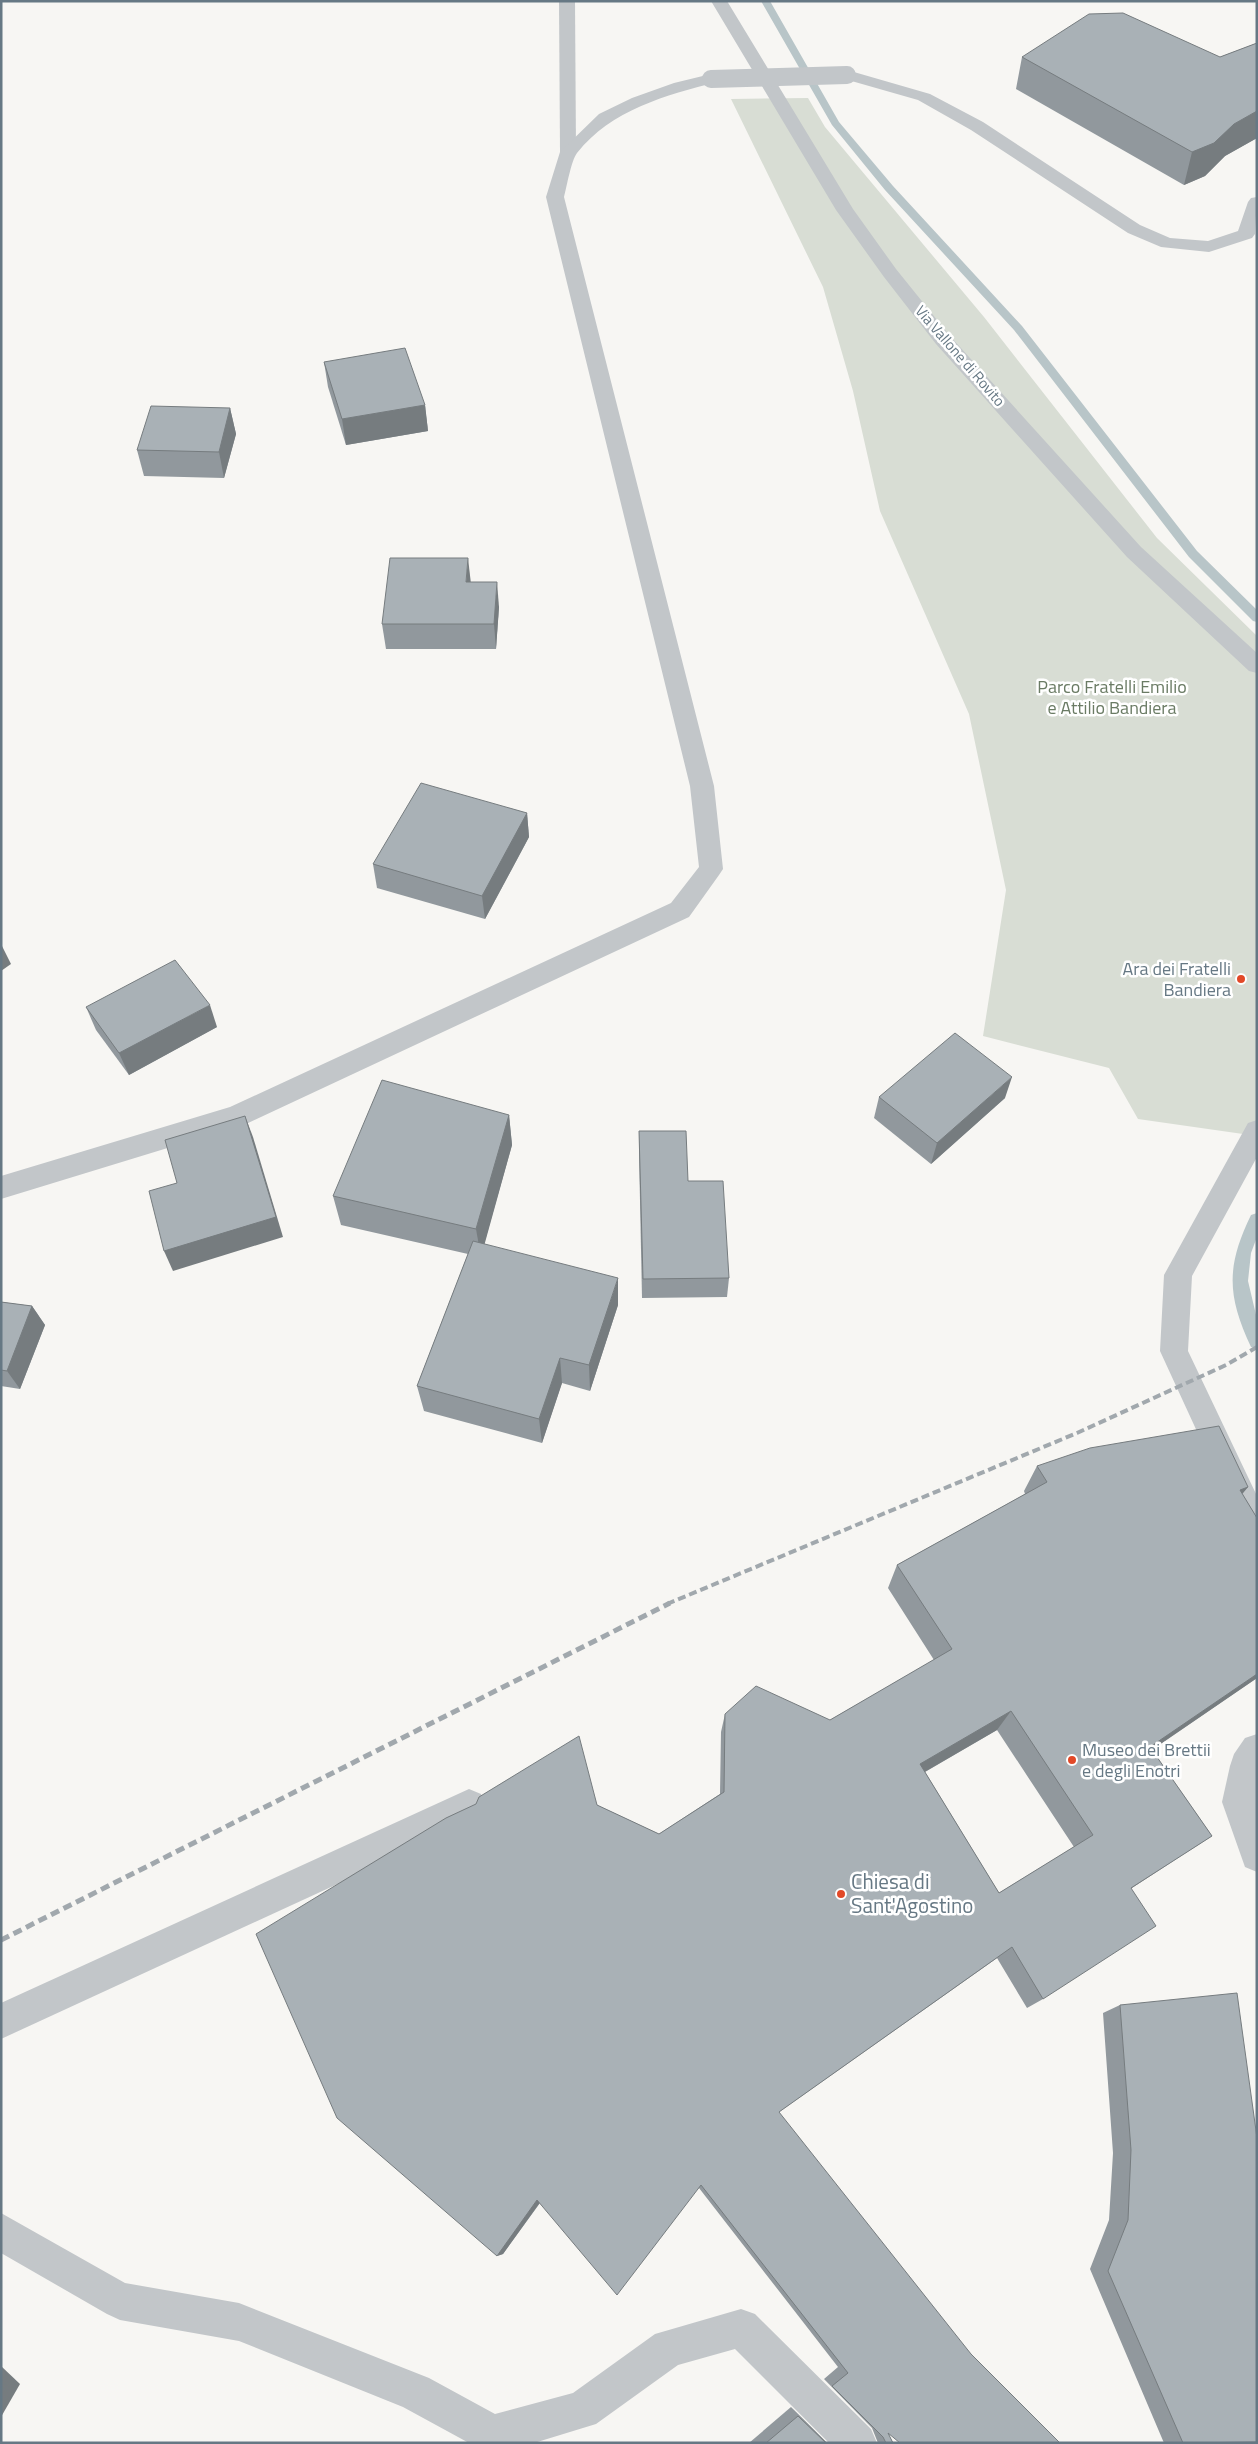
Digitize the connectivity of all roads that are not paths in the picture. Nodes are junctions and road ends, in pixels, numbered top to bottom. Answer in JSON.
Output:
{"nodes":[{"id":1,"x":567,"y":1,"type":"edge"},
{"id":2,"x":719,"y":1,"type":"edge"},
{"id":3,"x":568,"y":152,"type":"junction"},
{"id":4,"x":1257,"y":202,"type":"edge"},
{"id":5,"x":1257,"y":666,"type":"edge"},
{"id":6,"x":1257,"y":1131,"type":"edge"},
{"id":7,"x":1,"y":1188,"type":"edge"},
{"id":8,"x":1257,"y":1528,"type":"edge"},
{"id":9,"x":1257,"y":1750,"type":"edge"},
{"id":10,"x":469,"y":1806,"type":"edge"},
{"id":11,"x":1257,"y":1855,"type":"edge"},
{"id":12,"x":1,"y":2022,"type":"edge"},
{"id":13,"x":1,"y":2232,"type":"edge"},
{"id":14,"x":857,"y":2443,"type":"edge"}],
"edges":[{"from":1,"to":3,"type":"street"},
{"from":2,"to":5,"type":"street","name":"Via Vallone di Rovito"},
{"from":3,"to":4,"type":"street","bridge":true},
{"from":3,"to":7,"type":"street"},
{"from":6,"to":8,"type":"street"},
{"from":9,"to":11,"type":"street"},
{"from":10,"to":12,"type":"street"},
{"from":13,"to":14,"type":"street"}]}
